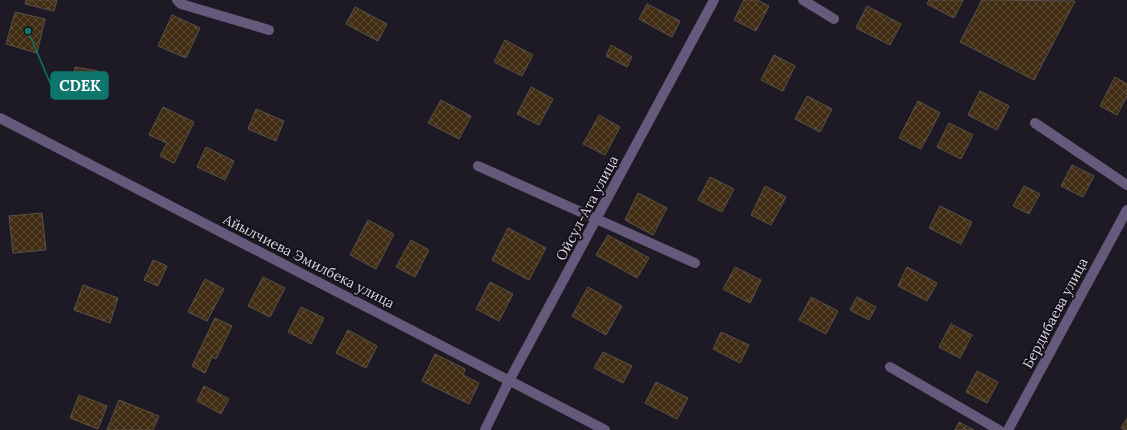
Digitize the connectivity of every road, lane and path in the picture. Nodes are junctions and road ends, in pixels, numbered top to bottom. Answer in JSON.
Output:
{"nodes":[{"id":1,"x":177,"y":0,"type":"edge"},
{"id":2,"x":714,"y":0,"type":"edge"},
{"id":3,"x":803,"y":0,"type":"edge"},
{"id":4,"x":834,"y":18,"type":"dead end"},
{"id":5,"x":269,"y":30,"type":"dead end"},
{"id":6,"x":0,"y":118,"type":"edge"},
{"id":7,"x":1034,"y":123,"type":"dead end"},
{"id":8,"x":478,"y":166,"type":"dead end"},
{"id":9,"x":1127,"y":185,"type":"edge"},
{"id":10,"x":1127,"y":210,"type":"edge"},
{"id":11,"x":597,"y":219,"type":"junction"},
{"id":12,"x":695,"y":263,"type":"dead end"},
{"id":13,"x":890,"y":367,"type":"dead end"},
{"id":14,"x":509,"y":381,"type":"junction"},
{"id":15,"x":485,"y":430,"type":"edge"},
{"id":16,"x":605,"y":430,"type":"edge"},
{"id":17,"x":999,"y":430,"type":"edge"},
{"id":18,"x":1008,"y":430,"type":"edge"}],
"edges":[{"from":1,"to":5,"type":"street"},
{"from":2,"to":11,"type":"street","name":"Ойсул-Ата улица"},
{"from":3,"to":4,"type":"street"},
{"from":6,"to":14,"type":"street","name":"Айылчиева Эмилбека улица"},
{"from":7,"to":9,"type":"street"},
{"from":8,"to":11,"type":"street"},
{"from":10,"to":18,"type":"street","name":"Бердибаева улица"},
{"from":11,"to":12,"type":"street"},
{"from":11,"to":14,"type":"street","name":"Ойсул-Ата улица"},
{"from":13,"to":17,"type":"street"},
{"from":14,"to":15,"type":"street","name":"Ойсул-Ата улица"},
{"from":14,"to":16,"type":"street","name":"Айылчиева Эмилбека улица"}]}
